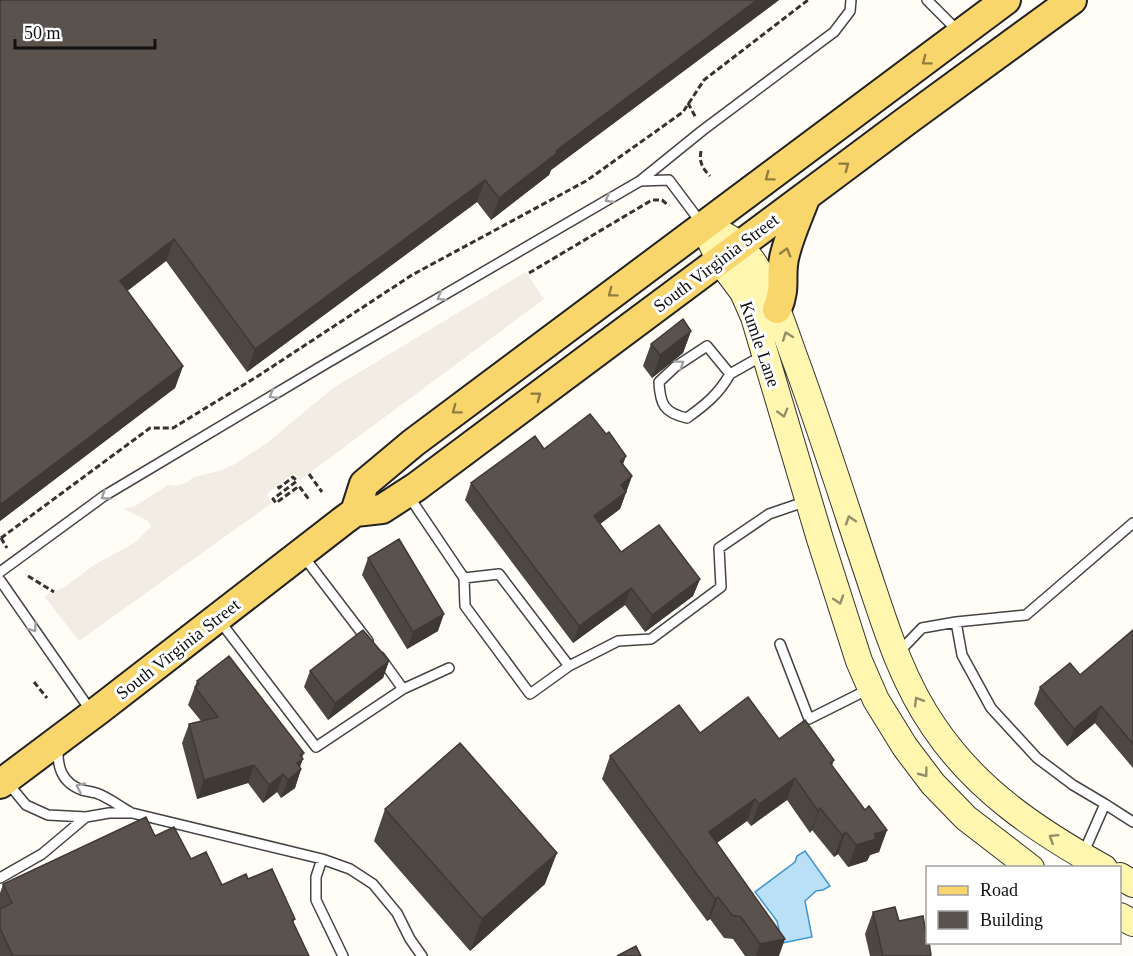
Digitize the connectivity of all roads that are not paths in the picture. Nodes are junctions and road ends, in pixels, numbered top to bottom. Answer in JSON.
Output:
{"nodes":[{"id":1,"x":851,"y":0,"type":"edge"},
{"id":2,"x":927,"y":0,"type":"edge"},
{"id":3,"x":1006,"y":0,"type":"edge"},
{"id":4,"x":1072,"y":0,"type":"edge"},
{"id":5,"x":1095,"y":0,"type":"edge"},
{"id":6,"x":960,"y":34,"type":"junction"},
{"id":7,"x":1026,"y":34,"type":"junction"},
{"id":8,"x":639,"y":181,"type":"junction"},
{"id":9,"x":806,"y":196,"type":"junction"},
{"id":10,"x":704,"y":225,"type":"junction"},
{"id":11,"x":729,"y":253,"type":"junction"},
{"id":12,"x":777,"y":309,"type":"junction"},
{"id":13,"x":766,"y":357,"type":"junction"},
{"id":14,"x":730,"y":374,"type":"junction"},
{"id":15,"x":406,"y":493,"type":"junction"},
{"id":16,"x":808,"y":501,"type":"junction"},
{"id":17,"x":355,"y":512,"type":"junction"},
{"id":18,"x":1133,"y":523,"type":"edge"},
{"id":19,"x":301,"y":553,"type":"junction"},
{"id":20,"x":0,"y":572,"type":"edge"},
{"id":21,"x":464,"y":578,"type":"junction"},
{"id":22,"x":0,"y":580,"type":"edge"},
{"id":23,"x":218,"y":618,"type":"junction"},
{"id":24,"x":956,"y":622,"type":"junction"},
{"id":25,"x":780,"y":644,"type":"dead end"},
{"id":26,"x":896,"y":655,"type":"junction"},
{"id":27,"x":569,"y":666,"type":"junction"},
{"id":28,"x":449,"y":668,"type":"dead end"},
{"id":29,"x":871,"y":688,"type":"junction"},
{"id":30,"x":404,"y":689,"type":"junction"},
{"id":31,"x":94,"y":714,"type":"junction"},
{"id":32,"x":58,"y":740,"type":"junction"},
{"id":33,"x":3,"y":782,"type":"edge"},
{"id":34,"x":1105,"y":804,"type":"junction"},
{"id":35,"x":132,"y":813,"type":"junction"},
{"id":36,"x":87,"y":817,"type":"junction"},
{"id":37,"x":1133,"y":822,"type":"edge"},
{"id":38,"x":322,"y":859,"type":"junction"},
{"id":39,"x":1093,"y":862,"type":"edge"},
{"id":40,"x":1030,"y":866,"type":"edge"},
{"id":41,"x":0,"y":878,"type":"edge"},
{"id":42,"x":343,"y":956,"type":"edge"},
{"id":43,"x":422,"y":956,"type":"edge"}],
"edges":[{"from":1,"to":8,"type":"lane"},
{"from":2,"to":6,"type":"lane"},
{"from":3,"to":6,"type":"main road","name":"South Virginia Street"},
{"from":4,"to":7,"type":"main road","name":"South Virginia Street"},
{"from":5,"to":7,"type":"main road"},
{"from":6,"to":10,"type":"main road","name":"South Virginia Street","one_way":true},
{"from":9,"to":7,"type":"main road","name":"South Virginia Street","one_way":true},
{"from":8,"to":10,"type":"lane"},
{"from":8,"to":20,"type":"lane","one_way":true},
{"from":9,"to":11,"type":"main road","name":"South Virginia Street"},
{"from":12,"to":9,"type":"main road","one_way":true},
{"from":10,"to":11,"type":"street","name":"Kumle Lane"},
{"from":10,"to":17,"type":"main road","name":"South Virginia Street","one_way":true},
{"from":11,"to":12,"type":"street","name":"Kumle Lane"},
{"from":11,"to":13,"type":"street","name":"Kumle Lane"},
{"from":15,"to":11,"type":"main road","name":"South Virginia Street","one_way":true},
{"from":26,"to":12,"type":"street","name":"Kumle Lane","one_way":true},
{"from":13,"to":14,"type":"lane"},
{"from":13,"to":16,"type":"street","name":"Kumle Lane","one_way":true},
{"from":14,"to":14,"type":"lane","one_way":true},
{"from":15,"to":17,"type":"main road","name":"South Virginia Street"},
{"from":15,"to":21,"type":"lane"},
{"from":16,"to":27,"type":"lane"},
{"from":16,"to":29,"type":"street","name":"Kumle Lane","one_way":true},
{"from":17,"to":19,"type":"main road","name":"South Virginia Street"},
{"from":18,"to":24,"type":"lane"},
{"from":19,"to":23,"type":"main road","name":"South Virginia Street"},
{"from":19,"to":30,"type":"lane"},
{"from":21,"to":27,"type":"lane"},
{"from":21,"to":27,"type":"lane"},
{"from":22,"to":31,"type":"lane","one_way":true},
{"from":23,"to":30,"type":"lane"},
{"from":23,"to":31,"type":"main road","name":"South Virginia Street"},
{"from":24,"to":26,"type":"lane"},
{"from":24,"to":34,"type":"lane"},
{"from":25,"to":29,"type":"lane"},
{"from":26,"to":29,"type":"street"},
{"from":39,"to":26,"type":"street","name":"Kumle Lane","one_way":true},
{"from":28,"to":30,"type":"lane"},
{"from":29,"to":40,"type":"street","name":"Kumle Lane","one_way":true},
{"from":31,"to":32,"type":"main road","name":"South Virginia Street"},
{"from":32,"to":33,"type":"main road","name":"South Virginia Street"},
{"from":35,"to":32,"type":"lane","one_way":true},
{"from":33,"to":36,"type":"lane"},
{"from":34,"to":37,"type":"lane"},
{"from":34,"to":39,"type":"lane"},
{"from":35,"to":36,"type":"lane"},
{"from":35,"to":38,"type":"lane"},
{"from":36,"to":41,"type":"lane"},
{"from":38,"to":42,"type":"lane"},
{"from":38,"to":43,"type":"lane"}]}
